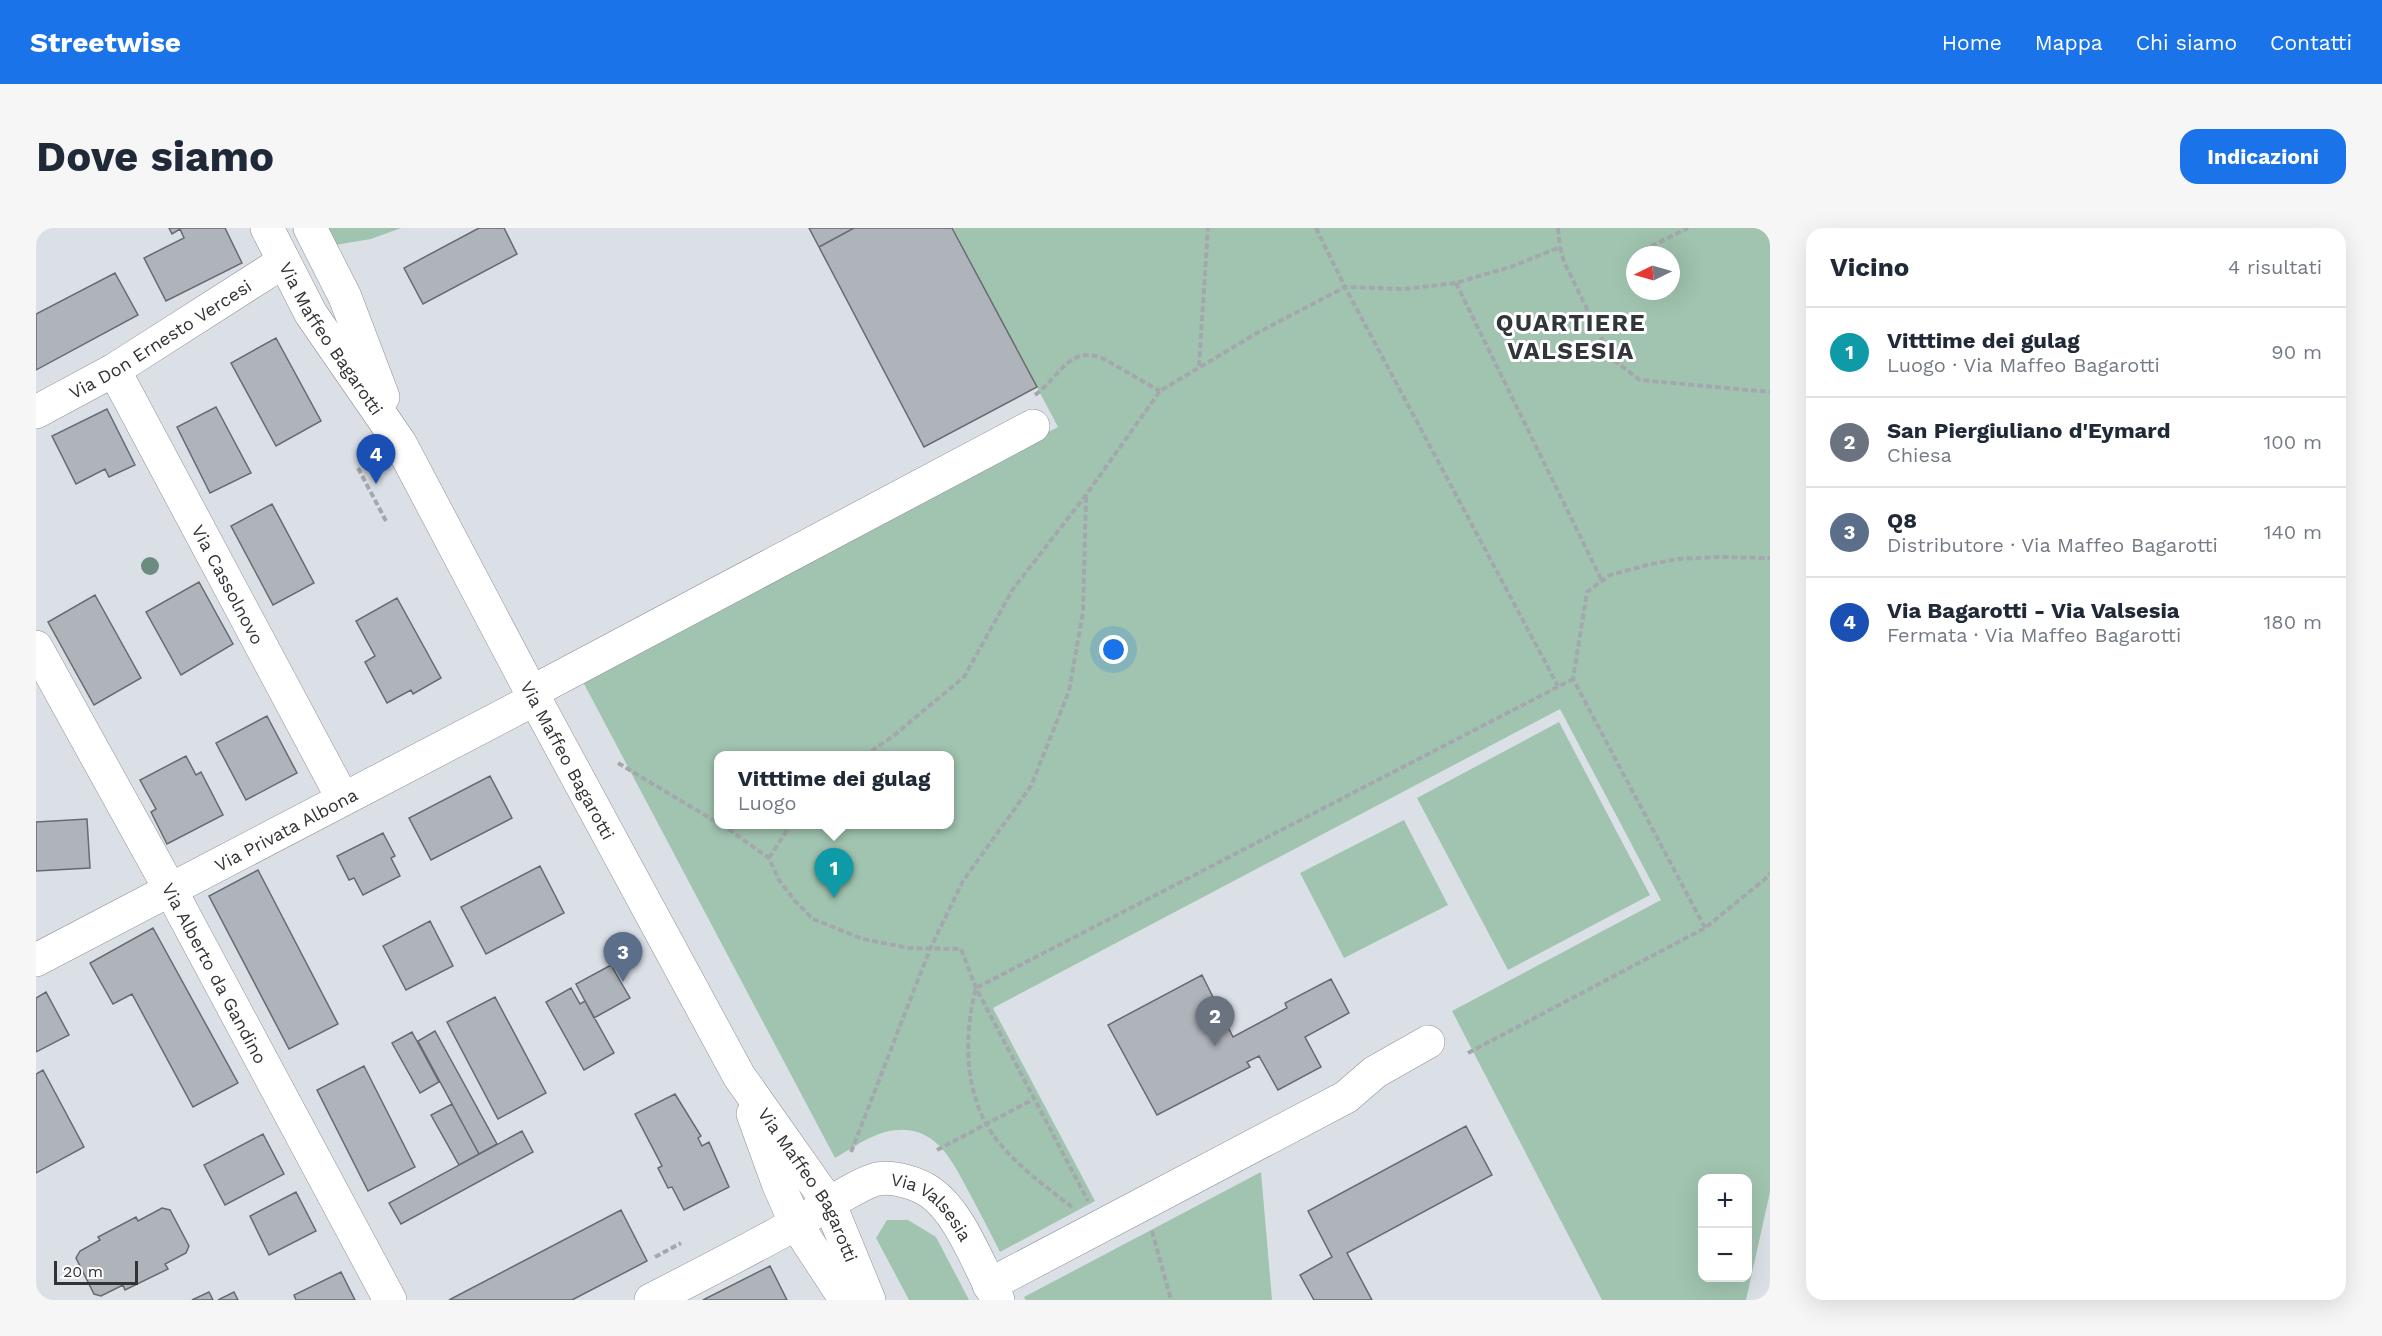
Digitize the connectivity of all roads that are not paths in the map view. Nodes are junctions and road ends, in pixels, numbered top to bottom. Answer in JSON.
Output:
{"nodes":[{"id":1,"x":267,"y":228,"type":"edge"},
{"id":2,"x":310,"y":228,"type":"edge"},
{"id":3,"x":283,"y":262,"type":"junction"},
{"id":4,"x":114,"y":370,"type":"junction"},
{"id":5,"x":1034,"y":411,"type":"road end"},
{"id":6,"x":36,"y":412,"type":"edge"},
{"id":7,"x":400,"y":443,"type":"junction"},
{"id":8,"x":36,"y":647,"type":"edge"},
{"id":9,"x":533,"y":696,"type":"junction"},
{"id":10,"x":343,"y":799,"type":"junction"},
{"id":11,"x":171,"y":891,"type":"junction"},
{"id":12,"x":36,"y":960,"type":"edge"},
{"id":13,"x":1428,"y":1042,"type":"dead end"},
{"id":14,"x":739,"y":1076,"type":"junction"},
{"id":15,"x":830,"y":1205,"type":"junction"},
{"id":16,"x":796,"y":1224,"type":"junction"},
{"id":17,"x":994,"y":1292,"type":"edge"},
{"id":18,"x":390,"y":1300,"type":"edge"},
{"id":19,"x":651,"y":1300,"type":"edge"},
{"id":20,"x":846,"y":1300,"type":"edge"},
{"id":21,"x":869,"y":1300,"type":"edge"}],
"edges":[{"from":1,"to":3,"type":"street","name":"Via Maffeo Bagarotti"},
{"from":2,"to":7,"type":"street","name":"Via Maffeo Bagarotti"},
{"from":3,"to":4,"type":"street","name":"Via Don Ernesto Vercesi"},
{"from":3,"to":7,"type":"street","name":"Via Maffeo Bagarotti"},
{"from":4,"to":6,"type":"street","name":"Via Don Ernesto Vercesi"},
{"from":4,"to":10,"type":"street","name":"Via Cassolnovo"},
{"from":5,"to":9,"type":"street","name":"Via Privata Albona"},
{"from":7,"to":9,"type":"street","name":"Via Maffeo Bagarotti"},
{"from":8,"to":11,"type":"street","name":"Via Alberto da Gandino"},
{"from":9,"to":10,"type":"street","name":"Via Privata Albona"},
{"from":9,"to":14,"type":"street","name":"Via Maffeo Bagarotti"},
{"from":10,"to":11,"type":"street","name":"Via Privata Albona"},
{"from":11,"to":12,"type":"street","name":"Via Privata Albona"},
{"from":11,"to":18,"type":"street","name":"Via Alberto da Gandino"},
{"from":13,"to":17,"type":"street"},
{"from":14,"to":15,"type":"street","name":"Via Maffeo Bagarotti"},
{"from":14,"to":16,"type":"street","name":"Via Maffeo Bagarotti"},
{"from":15,"to":16,"type":"street","name":"Via Valsesia"},
{"from":15,"to":17,"type":"street","name":"Via Valsesia"},
{"from":15,"to":21,"type":"street","name":"Via Maffeo Bagarotti"},
{"from":16,"to":19,"type":"street","name":"Via Valsesia"},
{"from":16,"to":20,"type":"street","name":"Via Maffeo Bagarotti"}]}
